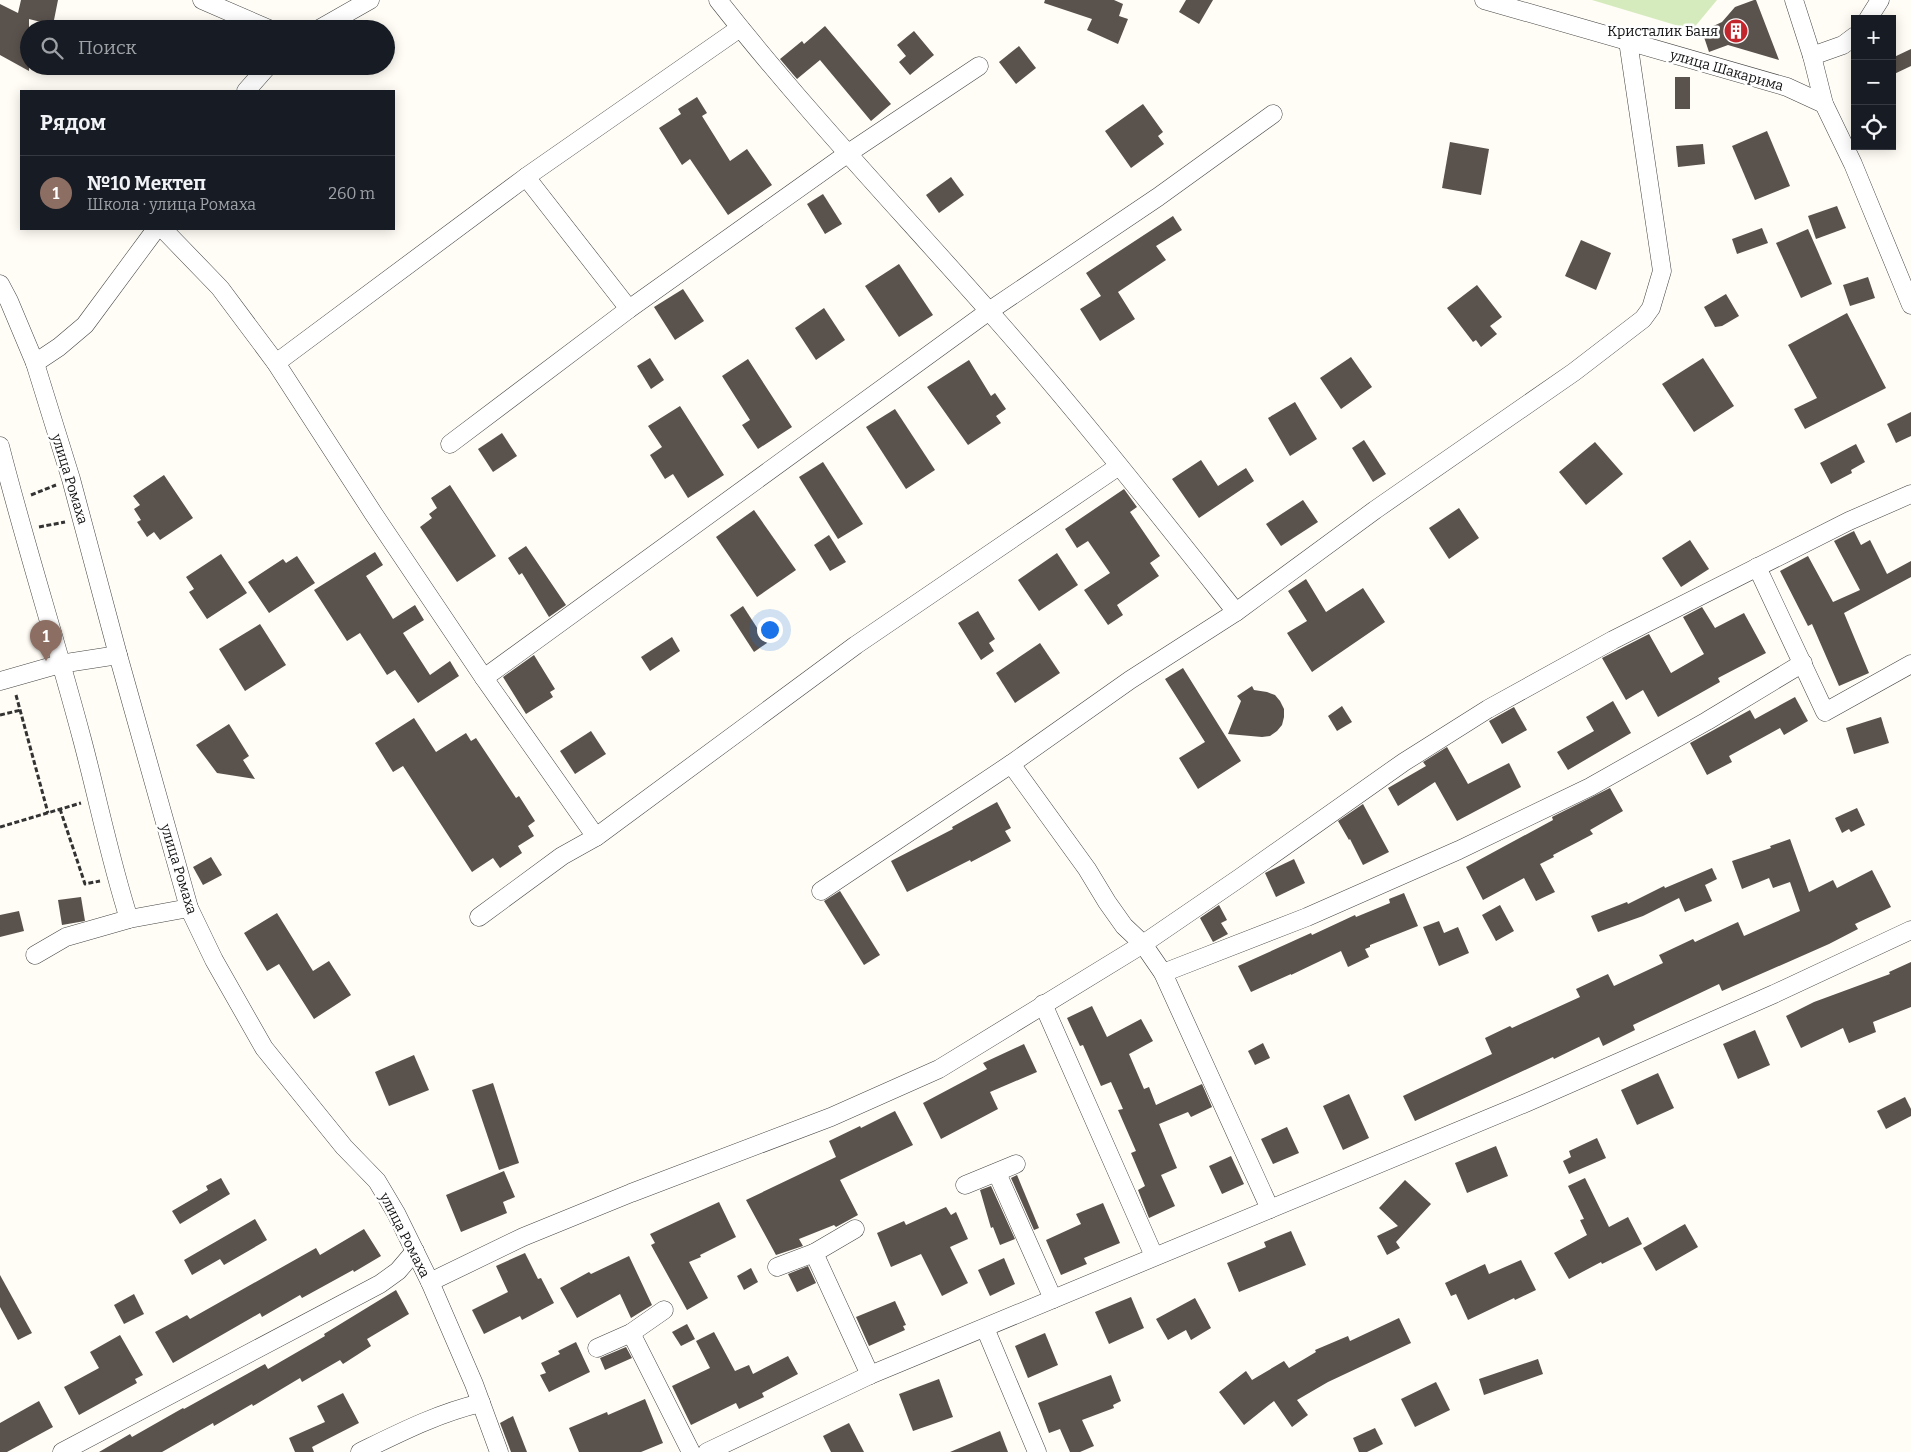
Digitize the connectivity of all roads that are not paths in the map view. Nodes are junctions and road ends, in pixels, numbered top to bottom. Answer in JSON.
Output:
{"nodes":[{"id":1,"x":202,"y":0,"type":"edge"},
{"id":2,"x":370,"y":0,"type":"edge"},
{"id":3,"x":718,"y":0,"type":"edge"},
{"id":4,"x":1484,"y":0,"type":"edge"},
{"id":5,"x":1794,"y":0,"type":"edge"},
{"id":6,"x":1880,"y":0,"type":"edge"},
{"id":7,"x":1871,"y":15,"type":"edge"},
{"id":8,"x":248,"y":20,"type":"edge"},
{"id":9,"x":335,"y":20,"type":"edge"},
{"id":10,"x":740,"y":28,"type":"junction"},
{"id":11,"x":1851,"y":39,"type":"edge"},
{"id":12,"x":1628,"y":41,"type":"junction"},
{"id":13,"x":1812,"y":56,"type":"junction"},
{"id":14,"x":979,"y":66,"type":"dead end"},
{"id":15,"x":260,"y":75,"type":"edge"},
{"id":16,"x":247,"y":90,"type":"edge"},
{"id":17,"x":1824,"y":104,"type":"junction"},
{"id":18,"x":1273,"y":114,"type":"dead end"},
{"id":19,"x":847,"y":154,"type":"junction"},
{"id":20,"x":526,"y":177,"type":"junction"},
{"id":21,"x":155,"y":230,"type":"edge"},
{"id":22,"x":164,"y":230,"type":"edge"},
{"id":23,"x":0,"y":284,"type":"edge"},
{"id":24,"x":1911,"y":305,"type":"edge"},
{"id":25,"x":629,"y":309,"type":"junction"},
{"id":26,"x":989,"y":311,"type":"junction"},
{"id":27,"x":276,"y":363,"type":"junction"},
{"id":28,"x":35,"y":364,"type":"junction"},
{"id":29,"x":450,"y":444,"type":"dead end"},
{"id":30,"x":0,"y":446,"type":"edge"},
{"id":31,"x":1120,"y":466,"type":"junction"},
{"id":32,"x":1911,"y":494,"type":"edge"},
{"id":33,"x":1757,"y":567,"type":"junction"},
{"id":34,"x":1236,"y":612,"type":"junction"},
{"id":35,"x":118,"y":655,"type":"junction"},
{"id":36,"x":1803,"y":662,"type":"junction"},
{"id":37,"x":60,"y":664,"type":"junction"},
{"id":38,"x":1911,"y":664,"type":"edge"},
{"id":39,"x":484,"y":678,"type":"junction"},
{"id":40,"x":6,"y":679,"type":"edge"},
{"id":41,"x":1010,"y":764,"type":"junction"},
{"id":42,"x":596,"y":837,"type":"junction"},
{"id":43,"x":821,"y":891,"type":"dead end"},
{"id":44,"x":189,"y":908,"type":"junction"},
{"id":45,"x":479,"y":917,"type":"dead end"},
{"id":46,"x":129,"y":919,"type":"junction"},
{"id":47,"x":1911,"y":930,"type":"edge"},
{"id":48,"x":1142,"y":944,"type":"junction"},
{"id":49,"x":35,"y":955,"type":"dead end"},
{"id":50,"x":1163,"y":973,"type":"junction"},
{"id":51,"x":1043,"y":1004,"type":"junction"},
{"id":52,"x":1016,"y":1164,"type":"dead end"},
{"id":53,"x":997,"y":1173,"type":"junction"},
{"id":54,"x":965,"y":1185,"type":"dead end"},
{"id":55,"x":1270,"y":1209,"type":"junction"},
{"id":56,"x":855,"y":1229,"type":"dead end"},
{"id":57,"x":415,"y":1251,"type":"junction"},
{"id":58,"x":814,"y":1253,"type":"junction"},
{"id":59,"x":1154,"y":1256,"type":"junction"},
{"id":60,"x":777,"y":1267,"type":"dead end"},
{"id":61,"x":430,"y":1282,"type":"junction"},
{"id":62,"x":1053,"y":1299,"type":"junction"},
{"id":63,"x":664,"y":1310,"type":"dead end"},
{"id":64,"x":985,"y":1328,"type":"junction"},
{"id":65,"x":631,"y":1333,"type":"junction"},
{"id":66,"x":597,"y":1348,"type":"dead end"},
{"id":67,"x":870,"y":1375,"type":"junction"},
{"id":68,"x":481,"y":1404,"type":"junction"},
{"id":69,"x":62,"y":1452,"type":"edge"},
{"id":70,"x":360,"y":1452,"type":"edge"},
{"id":71,"x":499,"y":1452,"type":"edge"},
{"id":72,"x":691,"y":1452,"type":"edge"},
{"id":73,"x":708,"y":1452,"type":"edge"},
{"id":74,"x":1037,"y":1452,"type":"edge"}],
"edges":[{"from":1,"to":8,"type":"street"},
{"from":2,"to":9,"type":"street"},
{"from":3,"to":10,"type":"street"},
{"from":4,"to":12,"type":"street","name":"улица Шакарима"},
{"from":5,"to":13,"type":"street"},
{"from":6,"to":7,"type":"street"},
{"from":10,"to":19,"type":"street"},
{"from":10,"to":20,"type":"street"},
{"from":11,"to":13,"type":"street"},
{"from":12,"to":17,"type":"street","name":"улица Шакарима"},
{"from":12,"to":34,"type":"street"},
{"from":13,"to":17,"type":"street"},
{"from":14,"to":19,"type":"street"},
{"from":15,"to":16,"type":"street"},
{"from":17,"to":24,"type":"street"},
{"from":18,"to":26,"type":"street"},
{"from":19,"to":25,"type":"street"},
{"from":19,"to":26,"type":"street"},
{"from":20,"to":25,"type":"street"},
{"from":20,"to":27,"type":"street"},
{"from":21,"to":28,"type":"street"},
{"from":22,"to":27,"type":"street"},
{"from":23,"to":28,"type":"street","name":"улица Ромаха"},
{"from":25,"to":29,"type":"street"},
{"from":26,"to":31,"type":"street"},
{"from":26,"to":39,"type":"street"},
{"from":27,"to":39,"type":"street"},
{"from":28,"to":35,"type":"street","name":"улица Ромаха"},
{"from":30,"to":37,"type":"street"},
{"from":31,"to":34,"type":"street"},
{"from":31,"to":42,"type":"street"},
{"from":32,"to":33,"type":"street"},
{"from":33,"to":36,"type":"street"},
{"from":33,"to":48,"type":"street"},
{"from":34,"to":41,"type":"street"},
{"from":35,"to":37,"type":"street"},
{"from":35,"to":44,"type":"street","name":"улица Ромаха"},
{"from":36,"to":38,"type":"street"},
{"from":36,"to":50,"type":"street"},
{"from":37,"to":40,"type":"street"},
{"from":37,"to":46,"type":"street"},
{"from":39,"to":42,"type":"street"},
{"from":41,"to":43,"type":"street"},
{"from":41,"to":48,"type":"street"},
{"from":42,"to":45,"type":"street"},
{"from":44,"to":46,"type":"street"},
{"from":44,"to":57,"type":"street","name":"улица Ромаха"},
{"from":46,"to":49,"type":"street"},
{"from":47,"to":55,"type":"street"},
{"from":48,"to":50,"type":"street"},
{"from":48,"to":51,"type":"street"},
{"from":50,"to":55,"type":"street"},
{"from":51,"to":59,"type":"street"},
{"from":51,"to":61,"type":"street"},
{"from":52,"to":53,"type":"street"},
{"from":53,"to":54,"type":"street"},
{"from":53,"to":62,"type":"street"},
{"from":55,"to":59,"type":"street"},
{"from":56,"to":58,"type":"street"},
{"from":57,"to":61,"type":"street","name":"улица Ромаха"},
{"from":57,"to":69,"type":"street"},
{"from":58,"to":60,"type":"street"},
{"from":58,"to":67,"type":"street"},
{"from":59,"to":62,"type":"street"},
{"from":61,"to":68,"type":"street","name":"улица Ромаха"},
{"from":62,"to":64,"type":"street"},
{"from":63,"to":65,"type":"street"},
{"from":64,"to":67,"type":"street"},
{"from":64,"to":74,"type":"street"},
{"from":65,"to":66,"type":"street"},
{"from":65,"to":72,"type":"street"},
{"from":67,"to":73,"type":"street"},
{"from":68,"to":70,"type":"street"},
{"from":68,"to":71,"type":"street","name":"улица Ромаха"}]}
